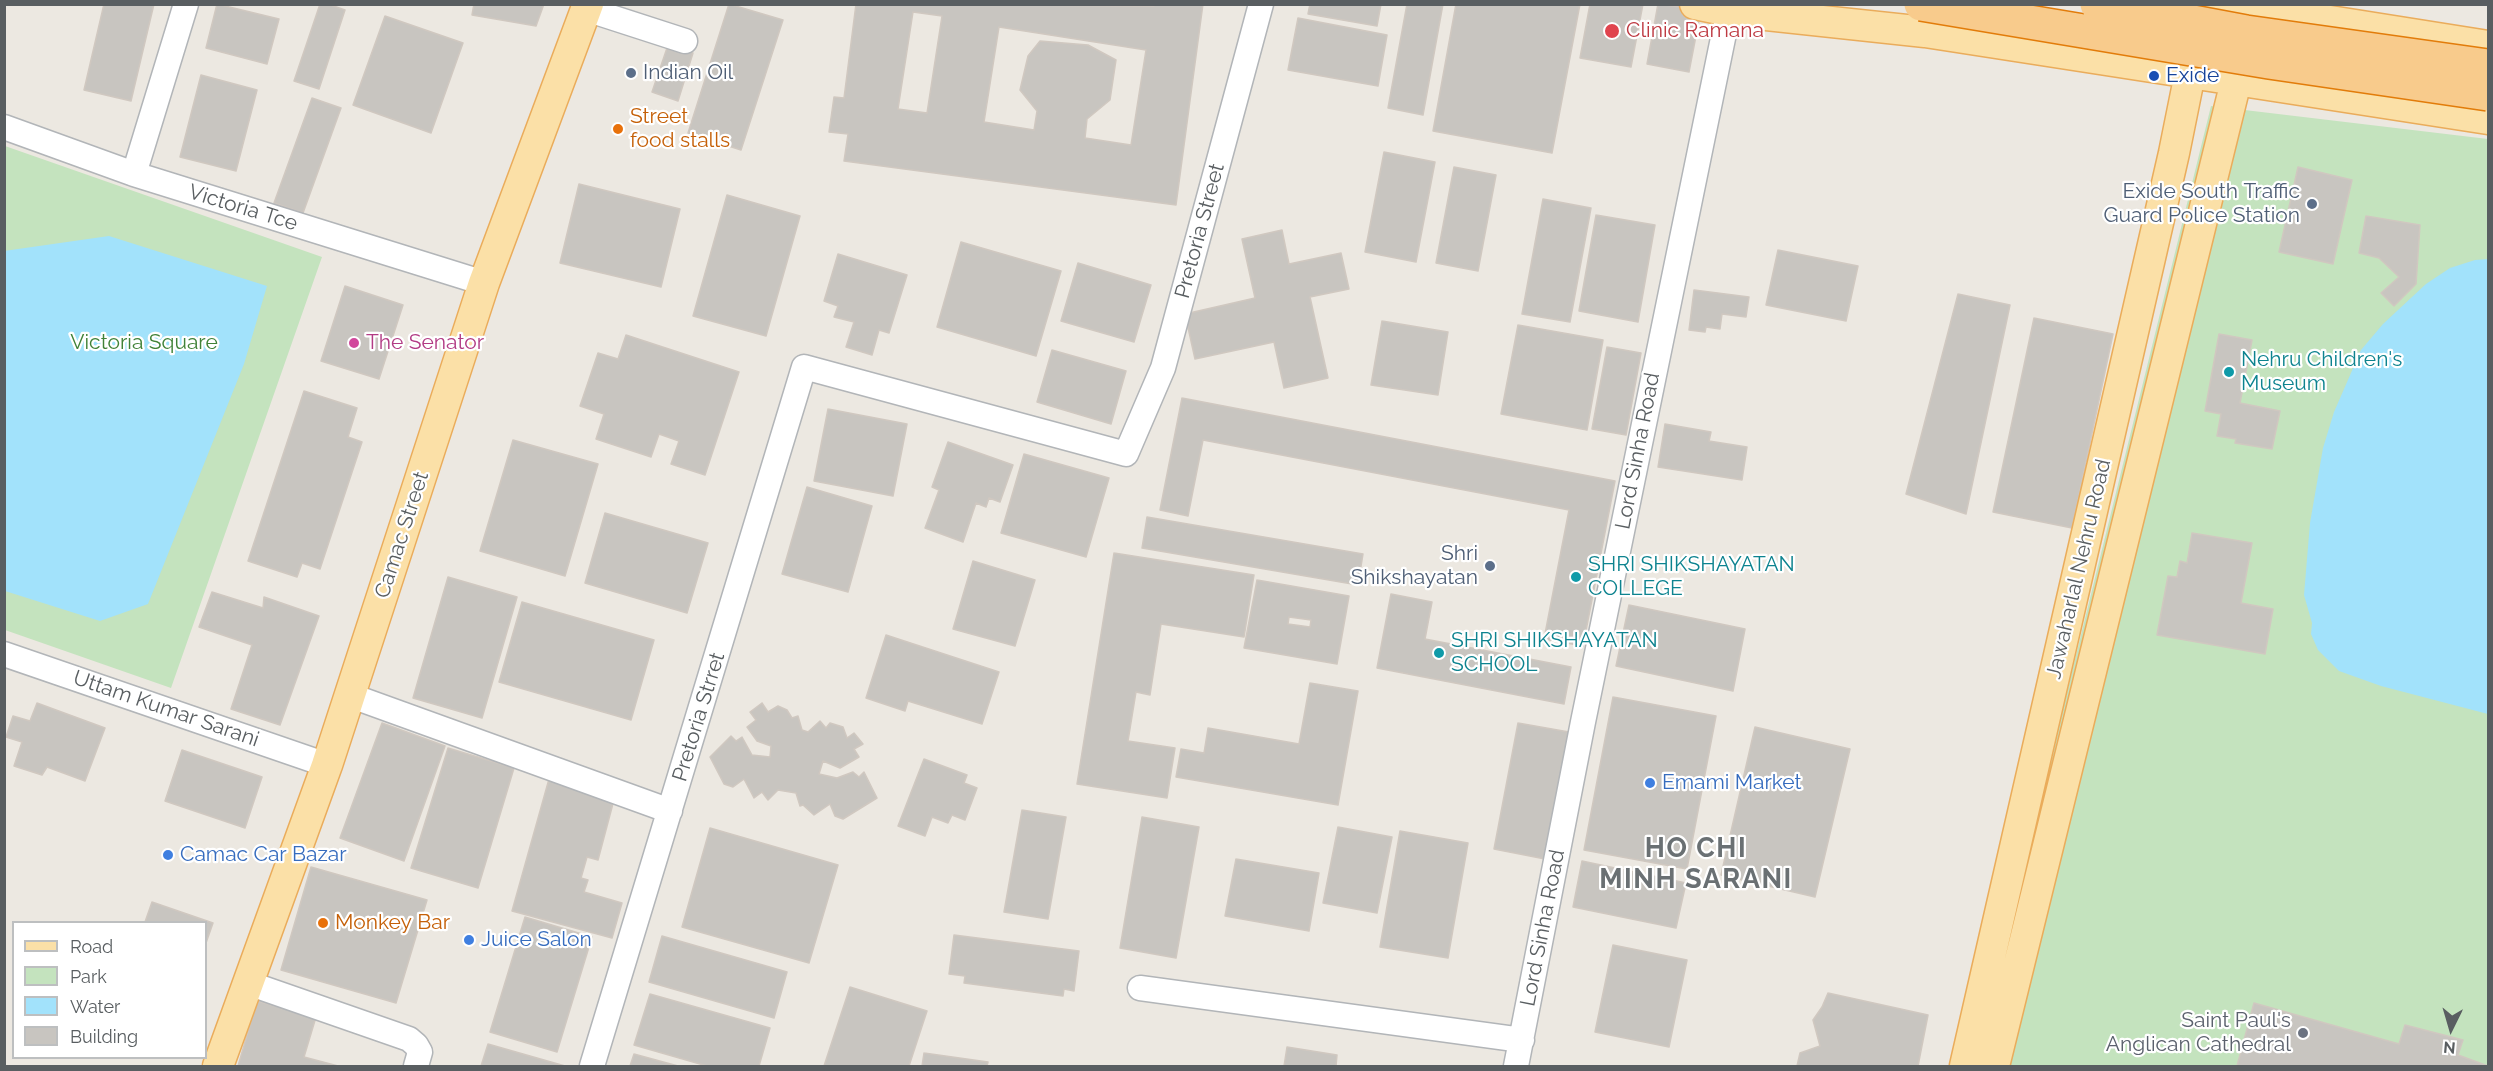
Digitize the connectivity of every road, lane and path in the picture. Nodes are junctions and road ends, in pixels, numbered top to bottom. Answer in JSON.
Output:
{"nodes":[{"id":1,"x":186,"y":4,"type":"edge"},
{"id":2,"x":1261,"y":4,"type":"edge"},
{"id":3,"x":1695,"y":4,"type":"edge"},
{"id":4,"x":1921,"y":4,"type":"edge"},
{"id":5,"x":2097,"y":4,"type":"edge"},
{"id":6,"x":2204,"y":4,"type":"edge"},
{"id":7,"x":2222,"y":4,"type":"edge"},
{"id":8,"x":587,"y":7,"type":"edge"},
{"id":9,"x":2254,"y":7,"type":"edge"},
{"id":10,"x":1730,"y":8,"type":"edge"},
{"id":11,"x":685,"y":40,"type":"dead end"},
{"id":12,"x":2488,"y":46,"type":"edge"},
{"id":13,"x":2488,"y":66,"type":"edge"},
{"id":14,"x":2191,"y":72,"type":"junction"},
{"id":15,"x":2235,"y":79,"type":"junction"},
{"id":16,"x":2488,"y":94,"type":"edge"},
{"id":17,"x":2488,"y":119,"type":"edge"},
{"id":18,"x":4,"y":127,"type":"edge"},
{"id":19,"x":134,"y":174,"type":"junction"},
{"id":20,"x":484,"y":283,"type":"junction"},
{"id":21,"x":804,"y":368,"type":"joint"},
{"id":22,"x":4,"y":654,"type":"edge"},
{"id":23,"x":349,"y":695,"type":"junction"},
{"id":24,"x":327,"y":765,"type":"junction"},
{"id":25,"x":670,"y":811,"type":"junction"},
{"id":26,"x":248,"y":983,"type":"junction"},
{"id":27,"x":1140,"y":988,"type":"dead end"},
{"id":28,"x":1522,"y":1040,"type":"junction"},
{"id":29,"x":218,"y":1066,"type":"edge"},
{"id":30,"x":416,"y":1066,"type":"edge"},
{"id":31,"x":592,"y":1066,"type":"edge"},
{"id":32,"x":1516,"y":1066,"type":"edge"},
{"id":33,"x":1965,"y":1066,"type":"edge"},
{"id":34,"x":1994,"y":1066,"type":"edge"}],
"edges":[{"from":1,"to":19,"type":"street"},
{"from":2,"to":21,"type":"street","name":"Pretoria Street"},
{"from":3,"to":10,"type":"main road"},
{"from":4,"to":16,"type":"highway","bridge":true},
{"from":5,"to":13,"type":"highway","bridge":true},
{"from":6,"to":14,"type":"main road","name":"Jawaharlal Nehru Road"},
{"from":7,"to":9,"type":"main road"},
{"from":8,"to":11,"type":"street"},
{"from":8,"to":20,"type":"main road","name":"Camac Street"},
{"from":9,"to":12,"type":"main road"},
{"from":9,"to":15,"type":"main road","name":"Jawaharlal Nehru Road"},
{"from":10,"to":14,"type":"main road"},
{"from":10,"to":28,"type":"street","name":"Lord Sinha Road"},
{"from":14,"to":15,"type":"main road"},
{"from":14,"to":33,"type":"main road","name":"Jawaharlal Nehru Road"},
{"from":15,"to":17,"type":"main road"},
{"from":15,"to":34,"type":"main road","name":"Jawaharlal Nehru Road"},
{"from":18,"to":19,"type":"street","name":"Victoria Tce"},
{"from":19,"to":20,"type":"street","name":"Victoria Tce"},
{"from":20,"to":23,"type":"main road","name":"Camac Street"},
{"from":21,"to":25,"type":"street","name":"Pretoria Strret"},
{"from":22,"to":24,"type":"street","name":"Uttam Kumar Sarani"},
{"from":23,"to":24,"type":"main road","name":"Camac Street"},
{"from":23,"to":25,"type":"street"},
{"from":24,"to":26,"type":"main road","name":"Camac Street"},
{"from":25,"to":31,"type":"street","name":"Pretoria Strret"},
{"from":26,"to":29,"type":"main road","name":"Camac Street"},
{"from":26,"to":30,"type":"street"},
{"from":27,"to":28,"type":"street"},
{"from":28,"to":32,"type":"street","name":"Lord Sinha Road"}]}
